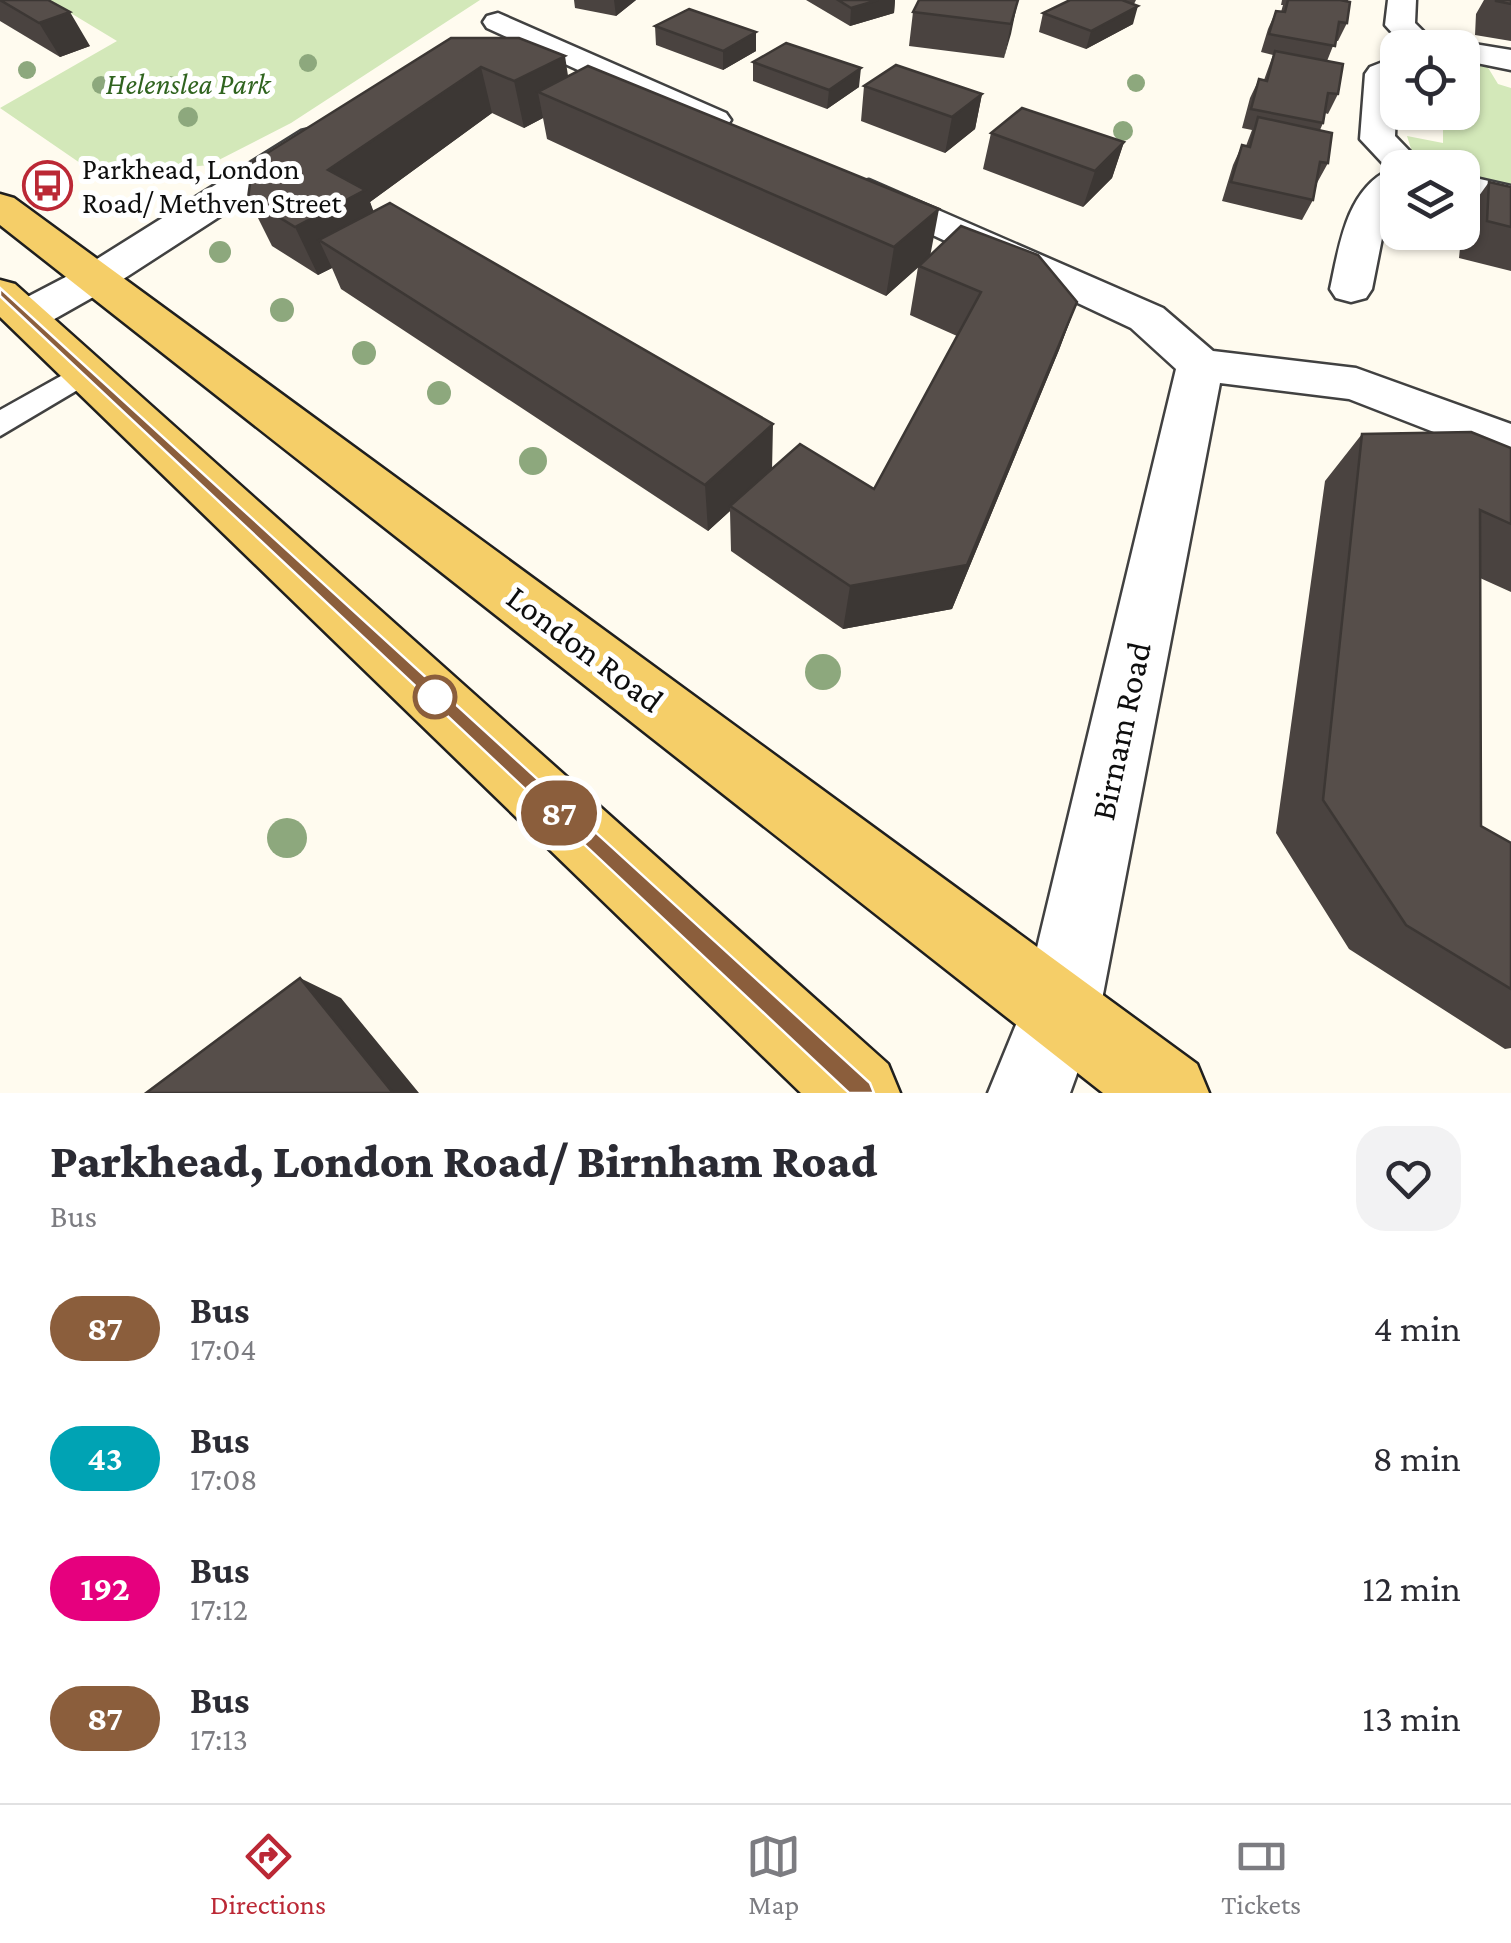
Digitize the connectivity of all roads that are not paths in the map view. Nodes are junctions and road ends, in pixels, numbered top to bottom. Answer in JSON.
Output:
{"nodes":[{"id":1,"x":1402,"y":0,"type":"edge"},
{"id":2,"x":498,"y":22,"type":"edge"},
{"id":3,"x":1405,"y":30,"type":"edge"},
{"id":4,"x":1480,"y":54,"type":"edge"},
{"id":5,"x":1511,"y":60,"type":"edge"},
{"id":6,"x":1380,"y":83,"type":"edge"},
{"id":7,"x":347,"y":118,"type":"edge"},
{"id":8,"x":750,"y":137,"type":"edge"},
{"id":9,"x":1389,"y":150,"type":"edge"},
{"id":10,"x":840,"y":178,"type":"edge"},
{"id":11,"x":1480,"y":190,"type":"edge"},
{"id":12,"x":1380,"y":194,"type":"edge"},
{"id":13,"x":1511,"y":198,"type":"edge"},
{"id":14,"x":0,"y":206,"type":"edge"},
{"id":15,"x":96,"y":278,"type":"junction"},
{"id":16,"x":1351,"y":289,"type":"dead end"},
{"id":17,"x":9,"y":312,"type":"edge"},
{"id":18,"x":1200,"y":365,"type":"junction"},
{"id":19,"x":86,"y":372,"type":"junction"},
{"id":20,"x":0,"y":425,"type":"edge"},
{"id":21,"x":1511,"y":444,"type":"edge"},
{"id":22,"x":1061,"y":1010,"type":"junction"},
{"id":23,"x":860,"y":1093,"type":"edge"},
{"id":24,"x":1029,"y":1093,"type":"edge"},
{"id":25,"x":1168,"y":1093,"type":"edge"}],
"edges":[{"from":1,"to":3,"type":"street"},
{"from":2,"to":8,"type":"street"},
{"from":4,"to":5,"type":"street"},
{"from":6,"to":9,"type":"street"},
{"from":7,"to":15,"type":"street"},
{"from":10,"to":18,"type":"street"},
{"from":11,"to":13,"type":"street"},
{"from":12,"to":16,"type":"street"},
{"from":14,"to":15,"type":"main road","name":"London Road"},
{"from":15,"to":17,"type":"street"},
{"from":15,"to":22,"type":"main road","name":"London Road"},
{"from":17,"to":19,"type":"main road"},
{"from":18,"to":21,"type":"street"},
{"from":18,"to":22,"type":"street","name":"Birnam Road"},
{"from":19,"to":20,"type":"lane"},
{"from":19,"to":23,"type":"main road"},
{"from":22,"to":24,"type":"street","name":"Birnam Road"},
{"from":22,"to":25,"type":"main road","name":"London Road"}]}
